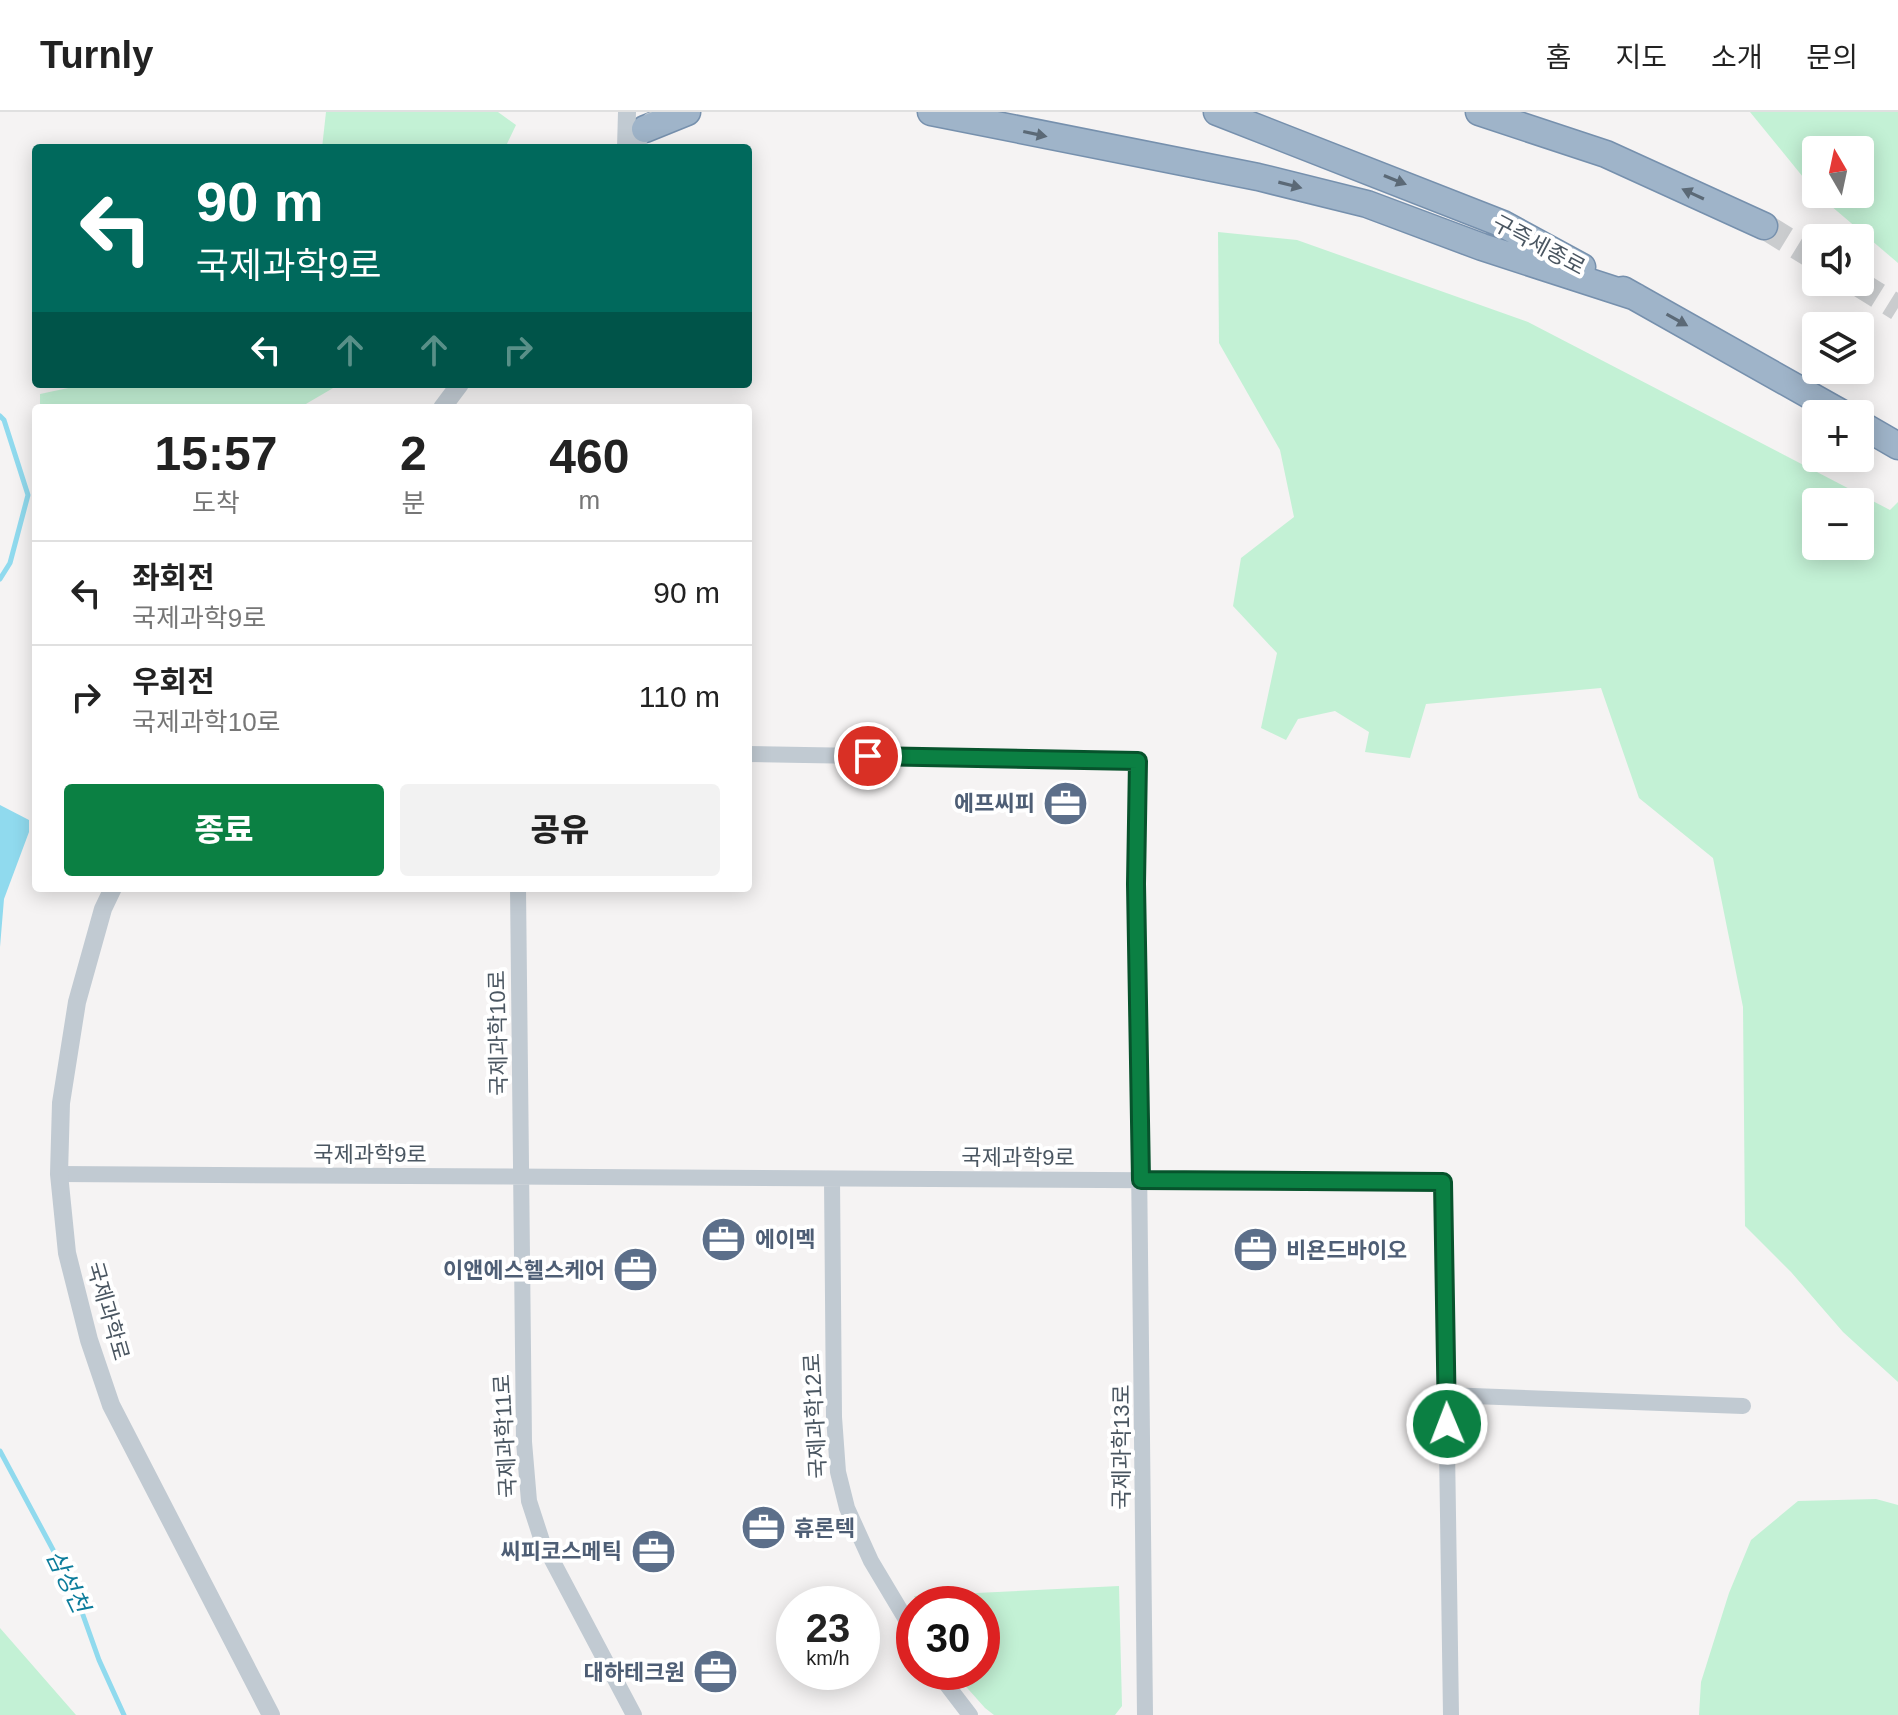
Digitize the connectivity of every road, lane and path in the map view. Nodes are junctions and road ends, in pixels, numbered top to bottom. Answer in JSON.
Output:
{"nodes":[{"id":1,"x":687,"y":112,"type":"edge"},
{"id":2,"x":931,"y":112,"type":"edge"},
{"id":3,"x":1217,"y":112,"type":"edge"},
{"id":4,"x":1479,"y":112,"type":"edge"},
{"id":5,"x":1524,"y":112,"type":"edge"},
{"id":6,"x":640,"y":125,"type":"edge"},
{"id":7,"x":628,"y":144,"type":"edge"},
{"id":8,"x":1606,"y":154,"type":"junction"},
{"id":9,"x":1764,"y":226,"type":"tunnel mouth"},
{"id":10,"x":1636,"y":297,"type":"junction"},
{"id":11,"x":1818,"y":400,"type":"edge"},
{"id":12,"x":1874,"y":432,"type":"edge"},
{"id":13,"x":1898,"y":446,"type":"edge"},
{"id":14,"x":752,"y":754,"type":"edge"},
{"id":15,"x":111,"y":892,"type":"edge"},
{"id":16,"x":518,"y":892,"type":"edge"},
{"id":17,"x":59,"y":1174,"type":"junction"},
{"id":18,"x":522,"y":1177,"type":"junction"},
{"id":19,"x":832,"y":1179,"type":"junction"},
{"id":20,"x":1141,"y":1180,"type":"junction"},
{"id":21,"x":1446,"y":1395,"type":"junction"},
{"id":22,"x":1743,"y":1406,"type":"dead end"},
{"id":23,"x":896,"y":1602,"type":"edge"},
{"id":24,"x":951,"y":1690,"type":"edge"},
{"id":25,"x":271,"y":1715,"type":"edge"},
{"id":26,"x":634,"y":1715,"type":"edge"},
{"id":27,"x":970,"y":1715,"type":"edge"},
{"id":28,"x":1145,"y":1715,"type":"edge"},
{"id":29,"x":1451,"y":1715,"type":"edge"}],
"edges":[{"from":1,"to":6,"type":"highway"},
{"from":2,"to":10,"type":"highway","one_way":true},
{"from":3,"to":10,"type":"highway","name":"구즉세종로","one_way":true},
{"from":4,"to":8,"type":"highway"},
{"from":5,"to":8,"type":"highway"},
{"from":6,"to":7,"type":"street"},
{"from":9,"to":8,"type":"highway","one_way":true},
{"from":10,"to":11,"type":"highway","name":"구즉세종로","one_way":true},
{"from":12,"to":13,"type":"highway"},
{"from":14,"to":20,"type":"street"},
{"from":15,"to":17,"type":"street","name":"국제과학로"},
{"from":16,"to":18,"type":"street","name":"국제과학10로"},
{"from":17,"to":18,"type":"street","name":"국제과학9로"},
{"from":17,"to":25,"type":"street","name":"국제과학로"},
{"from":18,"to":19,"type":"street","name":"국제과학9로"},
{"from":18,"to":26,"type":"street","name":"국제과학11로"},
{"from":19,"to":20,"type":"street","name":"국제과학9로"},
{"from":19,"to":23,"type":"street","name":"국제과학12로"},
{"from":20,"to":21,"type":"street","name":"국제과학9로"},
{"from":20,"to":28,"type":"street","name":"국제과학13로"},
{"from":21,"to":22,"type":"street"},
{"from":21,"to":29,"type":"street","name":"국제과학9로"},
{"from":24,"to":27,"type":"street"}]}
